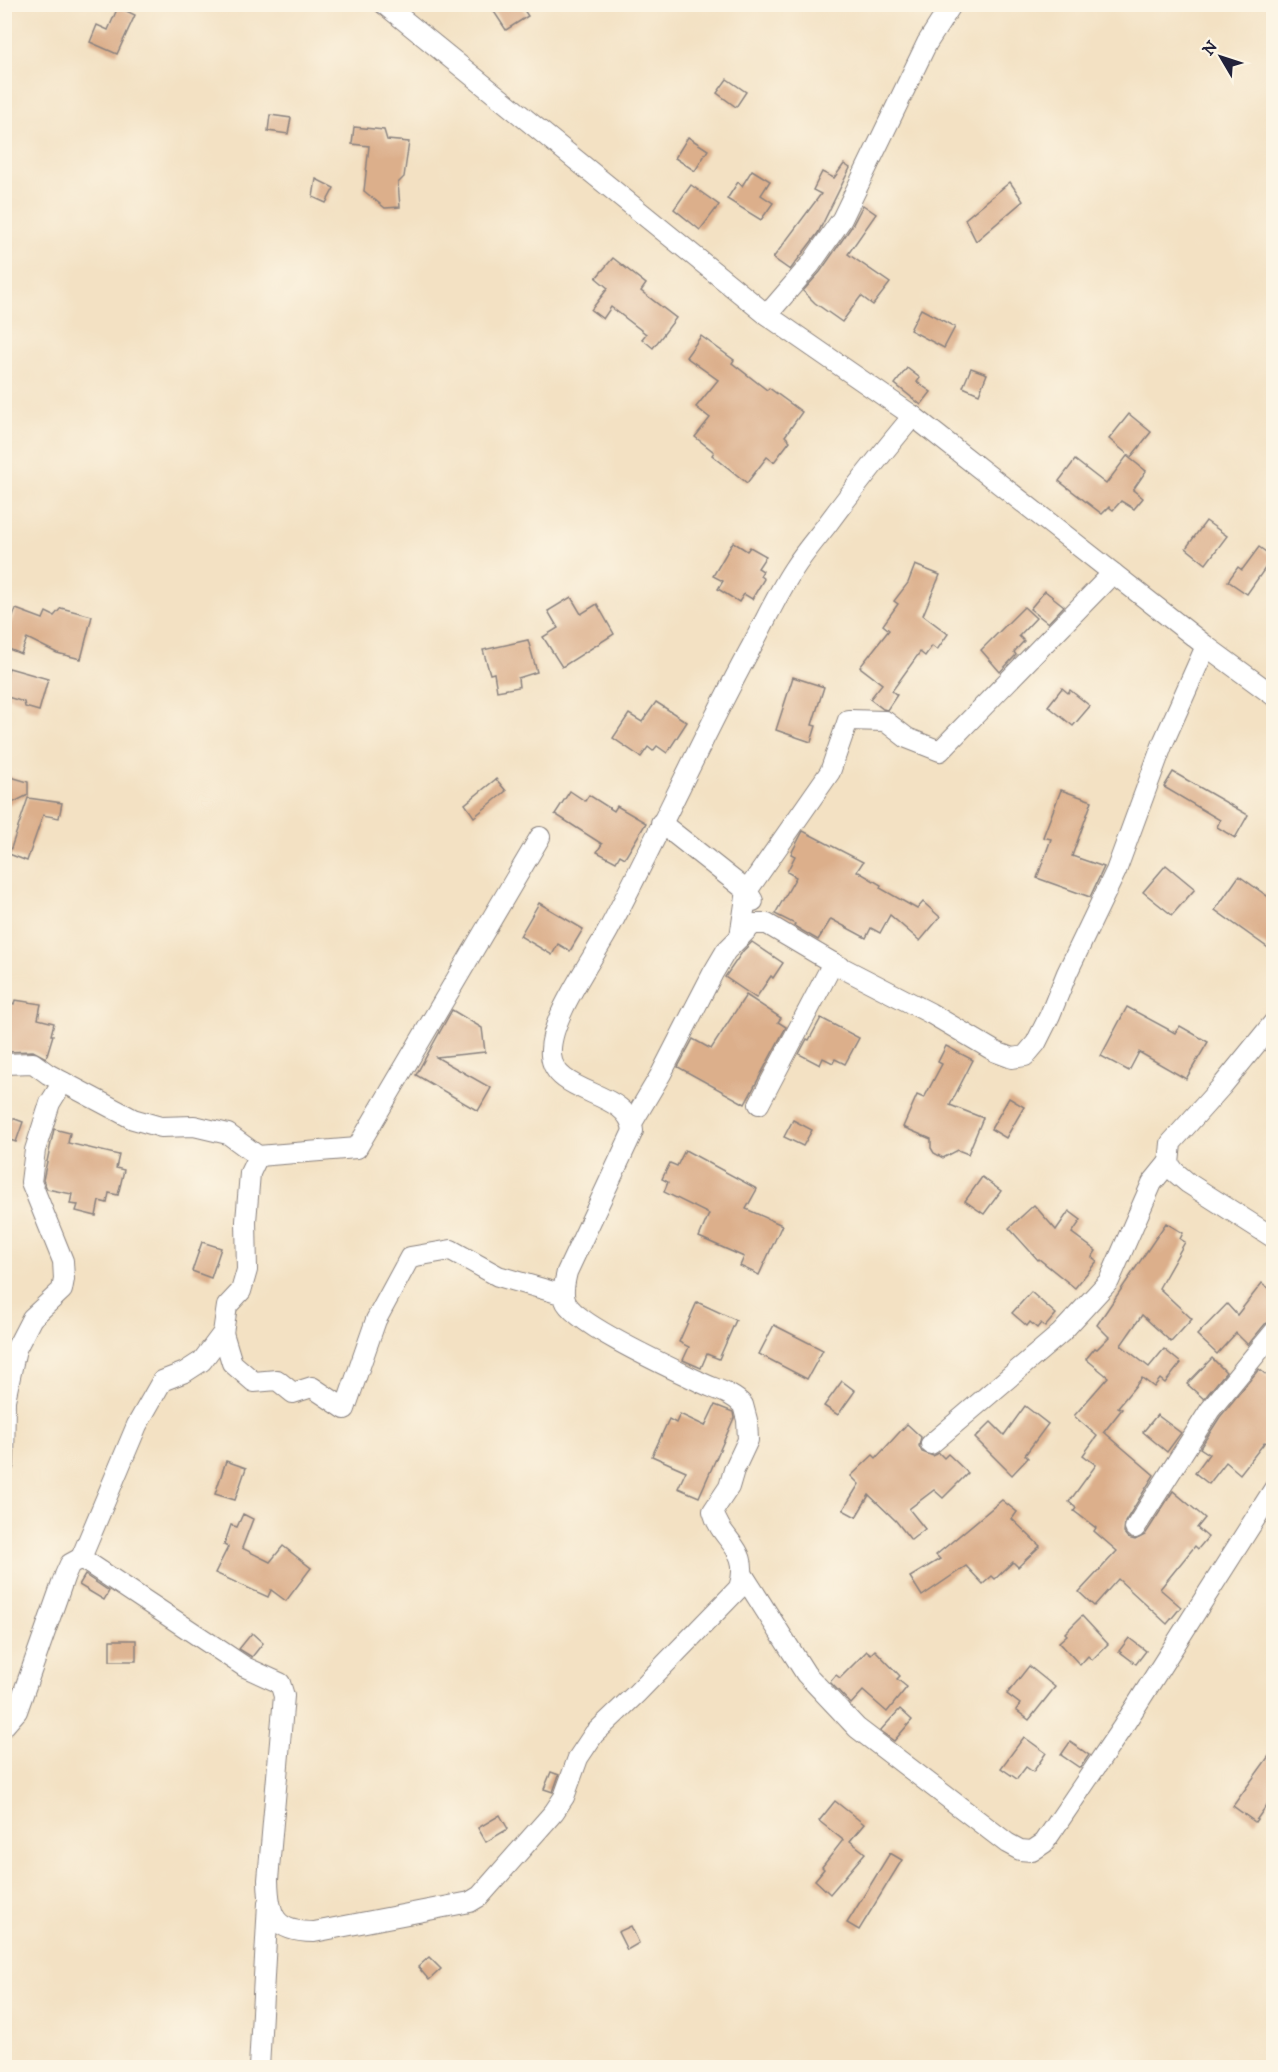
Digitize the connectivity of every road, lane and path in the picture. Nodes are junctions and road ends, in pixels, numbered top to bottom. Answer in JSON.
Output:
{"nodes":[{"id":1,"x":384,"y":4,"type":"edge"},
{"id":2,"x":952,"y":4,"type":"edge"},
{"id":3,"x":767,"y":315,"type":"junction"},
{"id":4,"x":913,"y":416,"type":"junction"},
{"id":5,"x":1113,"y":573,"type":"junction"},
{"id":6,"x":1206,"y":646,"type":"junction"},
{"id":7,"x":1274,"y":696,"type":"edge"},
{"id":8,"x":661,"y":823,"type":"junction"},
{"id":9,"x":540,"y":837,"type":"dead end"},
{"id":10,"x":747,"y":891,"type":"junction"},
{"id":11,"x":767,"y":924,"type":"junction"},
{"id":12,"x":740,"y":937,"type":"junction"},
{"id":13,"x":832,"y":963,"type":"junction"},
{"id":14,"x":1274,"y":1022,"type":"edge"},
{"id":15,"x":4,"y":1064,"type":"edge"},
{"id":16,"x":63,"y":1082,"type":"junction"},
{"id":17,"x":759,"y":1104,"type":"dead end"},
{"id":18,"x":632,"y":1123,"type":"junction"},
{"id":19,"x":258,"y":1156,"type":"junction"},
{"id":20,"x":1169,"y":1162,"type":"junction"},
{"id":21,"x":1274,"y":1238,"type":"edge"},
{"id":22,"x":564,"y":1295,"type":"junction"},
{"id":23,"x":1274,"y":1332,"type":"edge"},
{"id":24,"x":223,"y":1333,"type":"junction"},
{"id":25,"x":931,"y":1444,"type":"dead end"},
{"id":26,"x":4,"y":1464,"type":"edge"},
{"id":27,"x":1274,"y":1489,"type":"edge"},
{"id":28,"x":1135,"y":1528,"type":"dead end"},
{"id":29,"x":81,"y":1558,"type":"junction"},
{"id":30,"x":743,"y":1575,"type":"junction"},
{"id":31,"x":6,"y":1727,"type":"edge"},
{"id":32,"x":268,"y":1903,"type":"junction"},
{"id":33,"x":260,"y":2067,"type":"edge"}],
"edges":[{"from":1,"to":3,"type":"street"},
{"from":2,"to":3,"type":"street"},
{"from":3,"to":4,"type":"street"},
{"from":4,"to":5,"type":"street"},
{"from":4,"to":8,"type":"street"},
{"from":5,"to":6,"type":"street"},
{"from":5,"to":10,"type":"street"},
{"from":6,"to":7,"type":"street"},
{"from":6,"to":13,"type":"street"},
{"from":8,"to":10,"type":"street"},
{"from":8,"to":18,"type":"street"},
{"from":9,"to":19,"type":"street"},
{"from":10,"to":11,"type":"street"},
{"from":10,"to":12,"type":"street"},
{"from":11,"to":12,"type":"street"},
{"from":11,"to":13,"type":"street"},
{"from":12,"to":18,"type":"street"},
{"from":13,"to":17,"type":"street"},
{"from":14,"to":20,"type":"street"},
{"from":15,"to":16,"type":"street"},
{"from":16,"to":19,"type":"street"},
{"from":16,"to":26,"type":"street"},
{"from":18,"to":22,"type":"street"},
{"from":19,"to":24,"type":"street"},
{"from":20,"to":21,"type":"street"},
{"from":20,"to":25,"type":"street"},
{"from":22,"to":24,"type":"street"},
{"from":22,"to":30,"type":"street"},
{"from":23,"to":28,"type":"street"},
{"from":24,"to":29,"type":"street"},
{"from":27,"to":30,"type":"street"},
{"from":29,"to":31,"type":"street"},
{"from":29,"to":32,"type":"street"},
{"from":30,"to":32,"type":"street"},
{"from":32,"to":33,"type":"street"}]}
